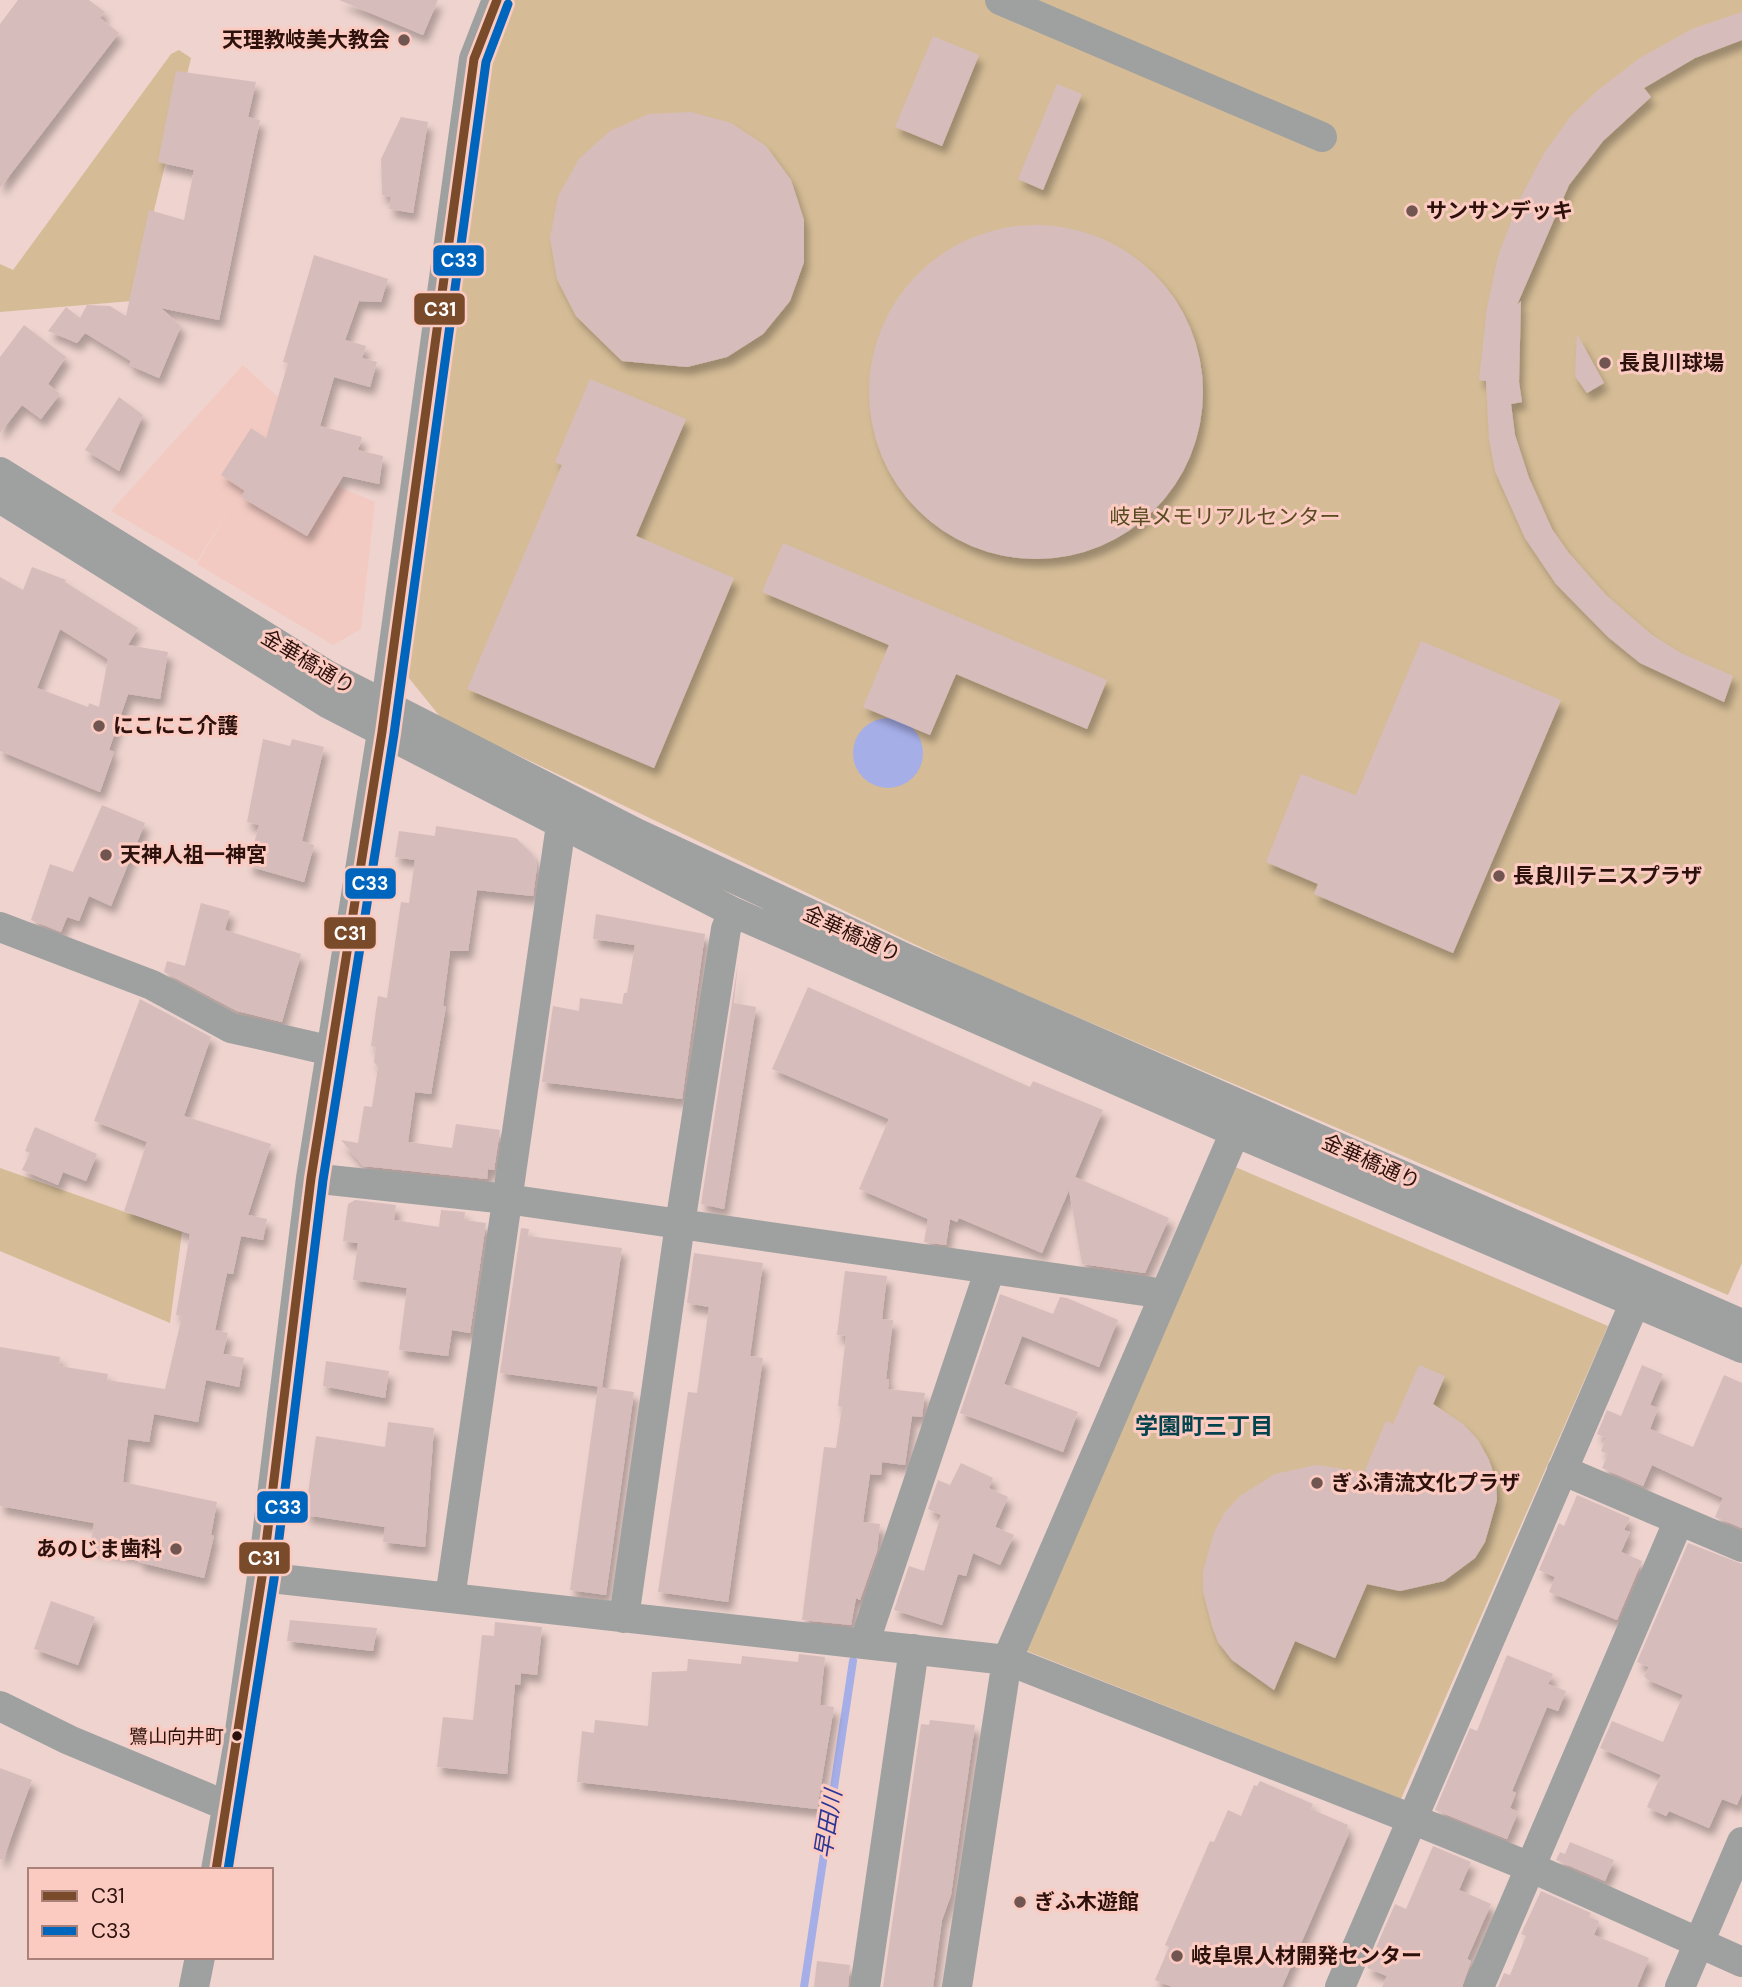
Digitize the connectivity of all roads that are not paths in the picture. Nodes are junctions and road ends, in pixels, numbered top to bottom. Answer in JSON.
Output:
{"nodes":[{"id":1,"x":498,"y":0,"type":"edge"},
{"id":2,"x":1000,"y":0,"type":"edge"},
{"id":3,"x":1322,"y":137,"type":"dead end"},
{"id":4,"x":0,"y":471,"type":"edge"},
{"id":5,"x":0,"y":498,"type":"edge"},
{"id":6,"x":384,"y":720,"type":"junction"},
{"id":7,"x":561,"y":825,"type":"junction"},
{"id":8,"x":733,"y":912,"type":"junction"},
{"id":9,"x":0,"y":927,"type":"edge"},
{"id":10,"x":332,"y":1051,"type":"junction"},
{"id":11,"x":1235,"y":1132,"type":"junction"},
{"id":12,"x":312,"y":1178,"type":"junction"},
{"id":13,"x":507,"y":1199,"type":"junction"},
{"id":14,"x":680,"y":1224,"type":"junction"},
{"id":15,"x":990,"y":1269,"type":"junction"},
{"id":16,"x":1165,"y":1294,"type":"junction"},
{"id":17,"x":1634,"y":1303,"type":"junction"},
{"id":18,"x":1739,"y":1313,"type":"edge"},
{"id":19,"x":1742,"y":1348,"type":"edge"},
{"id":20,"x":1562,"y":1470,"type":"junction"},
{"id":21,"x":1679,"y":1520,"type":"junction"},
{"id":22,"x":1742,"y":1547,"type":"edge"},
{"id":23,"x":262,"y":1577,"type":"junction"},
{"id":24,"x":450,"y":1598,"type":"junction"},
{"id":25,"x":624,"y":1618,"type":"junction"},
{"id":26,"x":864,"y":1644,"type":"junction"},
{"id":27,"x":914,"y":1649,"type":"junction"},
{"id":28,"x":1007,"y":1660,"type":"junction"},
{"id":29,"x":0,"y":1706,"type":"edge"},
{"id":30,"x":227,"y":1806,"type":"junction"},
{"id":31,"x":1412,"y":1819,"type":"junction"},
{"id":32,"x":1742,"y":1842,"type":"edge"},
{"id":33,"x":1530,"y":1867,"type":"junction"},
{"id":34,"x":216,"y":1868,"type":"edge"},
{"id":35,"x":1699,"y":1943,"type":"junction"},
{"id":36,"x":200,"y":1959,"type":"edge"},
{"id":37,"x":1742,"y":1962,"type":"edge"},
{"id":38,"x":194,"y":1987,"type":"edge"},
{"id":39,"x":865,"y":1987,"type":"edge"},
{"id":40,"x":957,"y":1987,"type":"edge"},
{"id":41,"x":1339,"y":1987,"type":"edge"},
{"id":42,"x":1479,"y":1987,"type":"edge"},
{"id":43,"x":1680,"y":1987,"type":"edge"}],
"edges":[{"from":1,"to":6,"type":"street"},
{"from":2,"to":3,"type":"street"},
{"from":4,"to":6,"type":"street","name":"金華橋通り"},
{"from":5,"to":6,"type":"street","name":"金華橋通り"},
{"from":6,"to":7,"type":"street","name":"金華橋通り"},
{"from":6,"to":10,"type":"street"},
{"from":6,"to":18,"type":"street","name":"金華橋通り"},
{"from":7,"to":8,"type":"street","name":"金華橋通り"},
{"from":7,"to":13,"type":"street"},
{"from":8,"to":11,"type":"street","name":"金華橋通り"},
{"from":8,"to":14,"type":"street"},
{"from":9,"to":10,"type":"street"},
{"from":10,"to":12,"type":"street"},
{"from":11,"to":16,"type":"street"},
{"from":11,"to":17,"type":"street","name":"金華橋通り"},
{"from":12,"to":13,"type":"street"},
{"from":12,"to":23,"type":"street"},
{"from":13,"to":14,"type":"street"},
{"from":13,"to":24,"type":"street"},
{"from":14,"to":15,"type":"street"},
{"from":14,"to":25,"type":"street"},
{"from":15,"to":16,"type":"street"},
{"from":15,"to":26,"type":"street"},
{"from":16,"to":28,"type":"street"},
{"from":17,"to":19,"type":"street","name":"金華橋通り"},
{"from":17,"to":20,"type":"street"},
{"from":20,"to":21,"type":"street"},
{"from":20,"to":31,"type":"street"},
{"from":21,"to":22,"type":"street"},
{"from":21,"to":33,"type":"street"},
{"from":23,"to":24,"type":"street"},
{"from":23,"to":30,"type":"street"},
{"from":24,"to":25,"type":"street"},
{"from":25,"to":26,"type":"street"},
{"from":26,"to":27,"type":"street"},
{"from":27,"to":28,"type":"street"},
{"from":27,"to":39,"type":"street"},
{"from":28,"to":31,"type":"street"},
{"from":28,"to":40,"type":"street"},
{"from":29,"to":30,"type":"street"},
{"from":30,"to":34,"type":"street"},
{"from":31,"to":33,"type":"street"},
{"from":31,"to":41,"type":"street"},
{"from":32,"to":35,"type":"street"},
{"from":33,"to":35,"type":"street"},
{"from":33,"to":42,"type":"street"},
{"from":35,"to":37,"type":"street"},
{"from":35,"to":43,"type":"street"},
{"from":36,"to":38,"type":"street"}]}
